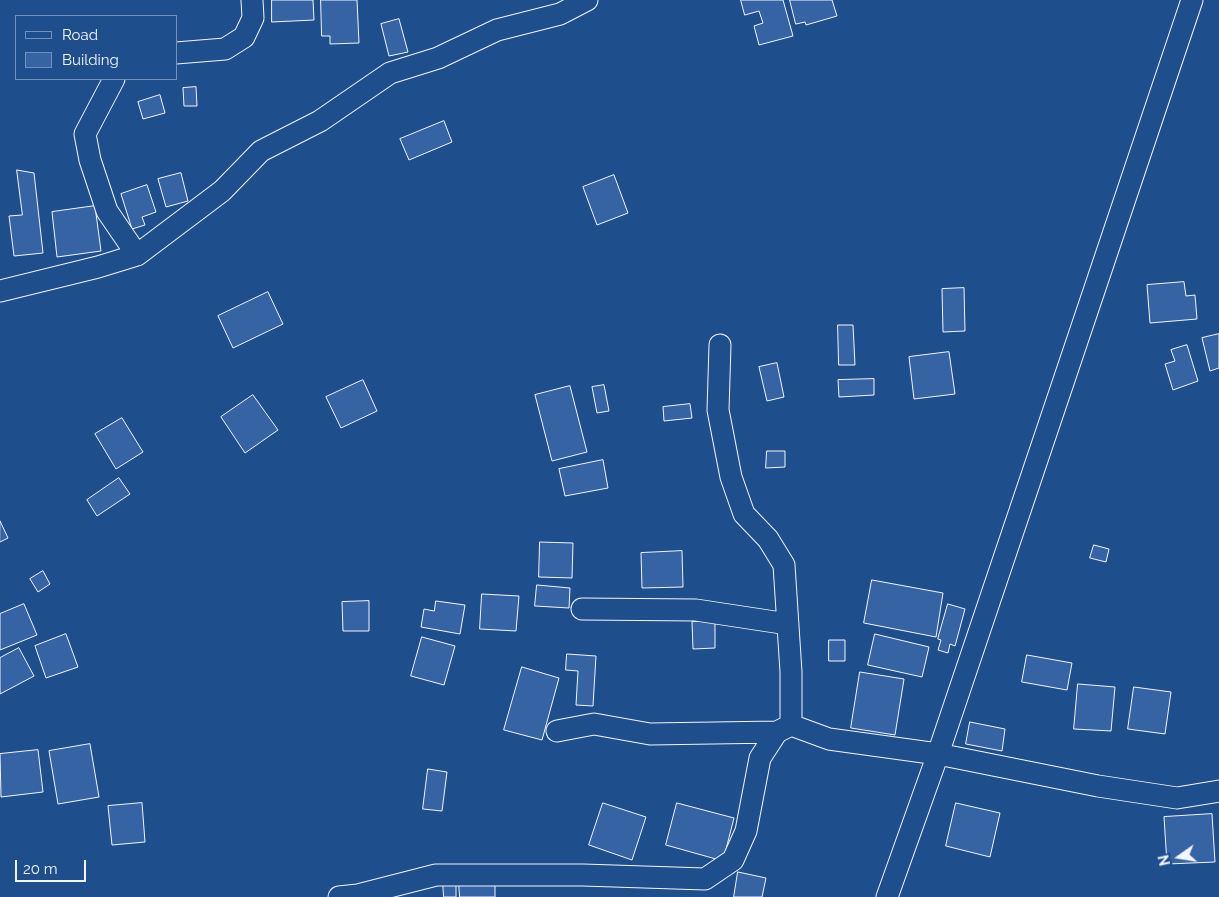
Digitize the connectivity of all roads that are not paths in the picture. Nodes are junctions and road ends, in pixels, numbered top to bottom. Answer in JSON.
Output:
{"nodes":[{"id":1,"x":252,"y":0,"type":"edge"},
{"id":2,"x":587,"y":0,"type":"edge"},
{"id":3,"x":1192,"y":0,"type":"edge"},
{"id":4,"x":178,"y":53,"type":"edge"},
{"id":5,"x":113,"y":80,"type":"edge"},
{"id":6,"x":137,"y":255,"type":"junction"},
{"id":7,"x":0,"y":291,"type":"edge"},
{"id":8,"x":720,"y":345,"type":"dead end"},
{"id":9,"x":582,"y":610,"type":"dead end"},
{"id":10,"x":788,"y":624,"type":"junction"},
{"id":11,"x":784,"y":728,"type":"junction"},
{"id":12,"x":556,"y":731,"type":"dead end"},
{"id":13,"x":938,"y":754,"type":"junction"},
{"id":14,"x":1219,"y":791,"type":"edge"},
{"id":15,"x":352,"y":896,"type":"edge"},
{"id":16,"x":887,"y":897,"type":"edge"}],
"edges":[{"from":1,"to":4,"type":"street"},
{"from":2,"to":6,"type":"street"},
{"from":3,"to":13,"type":"street"},
{"from":5,"to":6,"type":"street"},
{"from":6,"to":7,"type":"street"},
{"from":8,"to":10,"type":"street"},
{"from":9,"to":10,"type":"street"},
{"from":10,"to":11,"type":"street"},
{"from":11,"to":12,"type":"street"},
{"from":11,"to":13,"type":"street"},
{"from":11,"to":15,"type":"street"},
{"from":13,"to":14,"type":"street"},
{"from":13,"to":16,"type":"street"}]}
